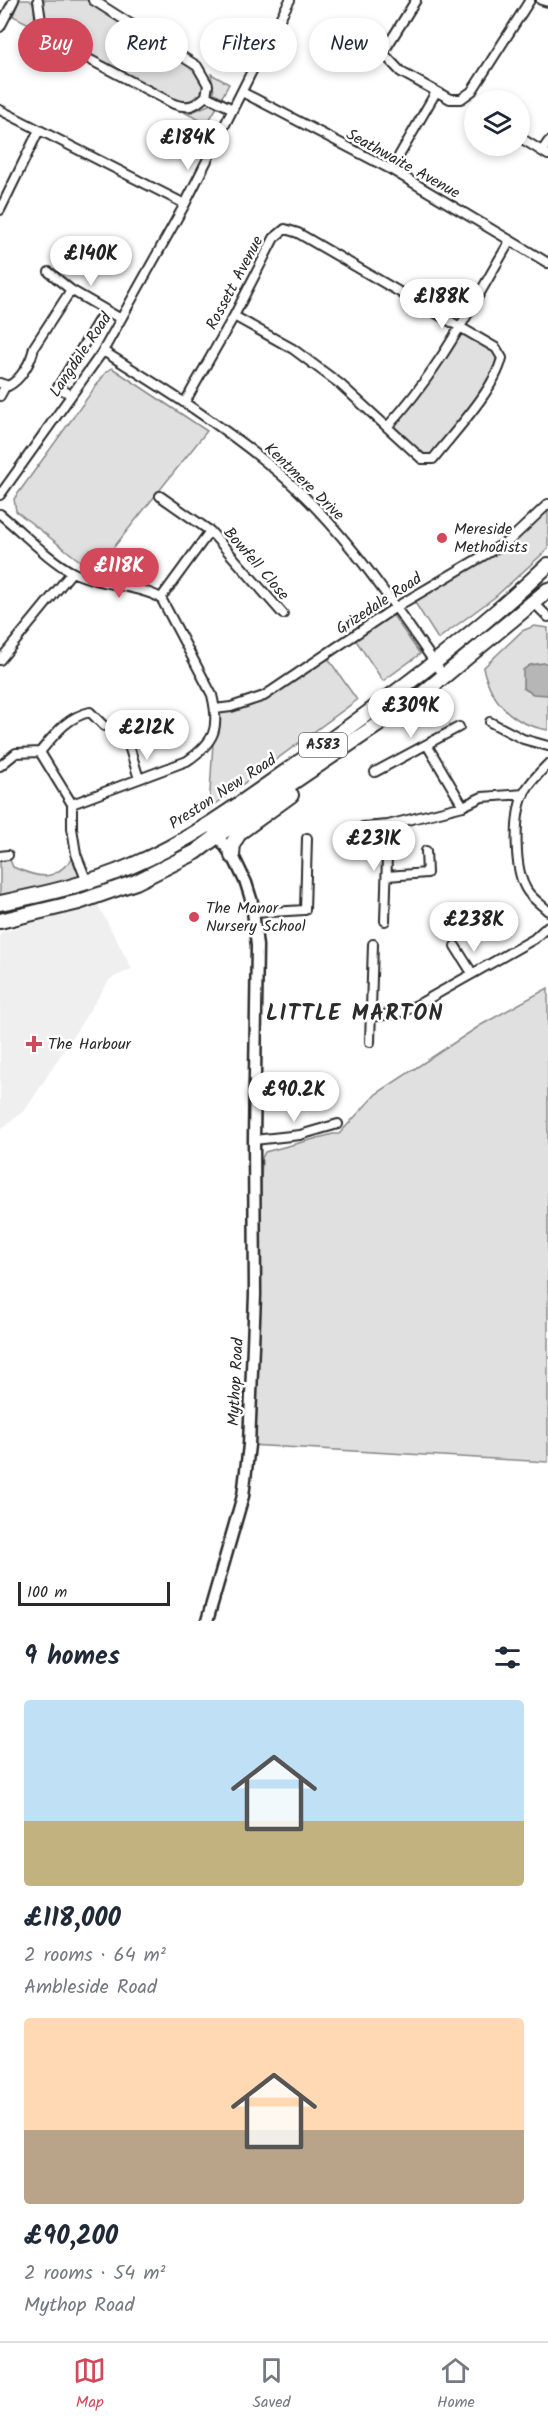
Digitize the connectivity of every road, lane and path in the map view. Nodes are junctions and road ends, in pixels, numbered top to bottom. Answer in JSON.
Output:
{"nodes":[{"id":1,"x":14,"y":0,"type":"edge"},
{"id":2,"x":38,"y":0,"type":"edge"},
{"id":3,"x":93,"y":0,"type":"edge"},
{"id":4,"x":416,"y":0,"type":"edge"},
{"id":5,"x":530,"y":0,"type":"edge"},
{"id":6,"x":541,"y":0,"type":"edge"},
{"id":7,"x":287,"y":1,"type":"edge"},
{"id":8,"x":548,"y":2,"type":"edge"},
{"id":9,"x":0,"y":27,"type":"edge"},
{"id":10,"x":389,"y":43,"type":"edge"},
{"id":11,"x":389,"y":59,"type":"edge"},
{"id":12,"x":242,"y":92,"type":"junction"},
{"id":13,"x":436,"y":92,"type":"junction"},
{"id":14,"x":206,"y":96,"type":"junction"},
{"id":15,"x":233,"y":109,"type":"junction"},
{"id":16,"x":0,"y":110,"type":"edge"},
{"id":17,"x":39,"y":130,"type":"junction"},
{"id":18,"x":548,"y":142,"type":"edge"},
{"id":19,"x":530,"y":144,"type":"edge"},
{"id":20,"x":545,"y":153,"type":"edge"},
{"id":21,"x":399,"y":156,"type":"dead end"},
{"id":22,"x":185,"y":204,"type":"junction"},
{"id":23,"x":0,"y":210,"type":"edge"},
{"id":24,"x":510,"y":241,"type":"junction"},
{"id":25,"x":548,"y":263,"type":"edge"},
{"id":26,"x":49,"y":272,"type":"dead end"},
{"id":27,"x":71,"y":290,"type":"junction"},
{"id":28,"x":105,"y":310,"type":"junction"},
{"id":29,"x":234,"y":316,"type":"junction"},
{"id":30,"x":121,"y":319,"type":"junction"},
{"id":31,"x":459,"y":327,"type":"junction"},
{"id":32,"x":103,"y":351,"type":"junction"},
{"id":33,"x":3,"y":384,"type":"edge"},
{"id":34,"x":71,"y":395,"type":"junction"},
{"id":35,"x":0,"y":396,"type":"edge"},
{"id":36,"x":185,"y":402,"type":"junction"},
{"id":37,"x":387,"y":427,"type":"junction"},
{"id":38,"x":0,"y":495,"type":"edge"},
{"id":39,"x":160,"y":496,"type":"dead end"},
{"id":40,"x":548,"y":504,"type":"edge"},
{"id":41,"x":0,"y":514,"type":"edge"},
{"id":42,"x":210,"y":531,"type":"junction"},
{"id":43,"x":544,"y":569,"type":"edge"},
{"id":44,"x":72,"y":572,"type":"junction"},
{"id":45,"x":542,"y":595,"type":"edge"},
{"id":46,"x":515,"y":596,"type":"junction"},
{"id":47,"x":161,"y":598,"type":"junction"},
{"id":48,"x":396,"y":607,"type":"junction"},
{"id":49,"x":283,"y":614,"type":"dead end"},
{"id":50,"x":548,"y":617,"type":"edge"},
{"id":51,"x":0,"y":660,"type":"edge"},
{"id":52,"x":434,"y":662,"type":"junction"},
{"id":53,"x":445,"y":678,"type":"junction"},
{"id":54,"x":215,"y":709,"type":"junction"},
{"id":55,"x":490,"y":722,"type":"dead end"},
{"id":56,"x":104,"y":726,"type":"dead end"},
{"id":57,"x":459,"y":727,"type":"dead end"},
{"id":58,"x":427,"y":745,"type":"junction"},
{"id":59,"x":548,"y":746,"type":"edge"},
{"id":60,"x":130,"y":749,"type":"dead end"},
{"id":61,"x":40,"y":752,"type":"junction"},
{"id":62,"x":548,"y":764,"type":"edge"},
{"id":63,"x":0,"y":766,"type":"edge"},
{"id":64,"x":375,"y":772,"type":"dead end"},
{"id":65,"x":308,"y":773,"type":"junction"},
{"id":66,"x":139,"y":779,"type":"junction"},
{"id":67,"x":524,"y":794,"type":"junction"},
{"id":68,"x":72,"y":804,"type":"junction"},
{"id":69,"x":462,"y":806,"type":"junction"},
{"id":70,"x":209,"y":823,"type":"junction"},
{"id":71,"x":388,"y":825,"type":"junction"},
{"id":72,"x":363,"y":827,"type":"dead end"},
{"id":73,"x":218,"y":837,"type":"junction"},
{"id":74,"x":307,"y":838,"type":"dead end"},
{"id":75,"x":426,"y":851,"type":"dead end"},
{"id":76,"x":232,"y":856,"type":"junction"},
{"id":77,"x":387,"y":876,"type":"junction"},
{"id":78,"x":87,"y":882,"type":"junction"},
{"id":79,"x":0,"y":903,"type":"edge"},
{"id":80,"x":548,"y":911,"type":"edge"},
{"id":81,"x":254,"y":913,"type":"junction"},
{"id":82,"x":0,"y":921,"type":"edge"},
{"id":83,"x":385,"y":921,"type":"dead end"},
{"id":84,"x":548,"y":926,"type":"edge"},
{"id":85,"x":373,"y":944,"type":"dead end"},
{"id":86,"x":454,"y":946,"type":"dead end"},
{"id":87,"x":472,"y":974,"type":"junction"},
{"id":88,"x":372,"y":1017,"type":"junction"},
{"id":89,"x":370,"y":1042,"type":"dead end"},
{"id":90,"x":338,"y":1124,"type":"dead end"},
{"id":91,"x":254,"y":1140,"type":"junction"},
{"id":92,"x":207,"y":1621,"type":"edge"}],
"edges":[{"from":1,"to":9,"type":"street"},
{"from":2,"to":14,"type":"street"},
{"from":3,"to":14,"type":"street"},
{"from":4,"to":10,"type":"street"},
{"from":5,"to":13,"type":"street"},
{"from":6,"to":8,"type":"street"},
{"from":7,"to":12,"type":"street","name":"Langdale Road"},
{"from":11,"to":13,"type":"street"},
{"from":12,"to":15,"type":"street","name":"Langdale Road"},
{"from":12,"to":24,"type":"street","name":"Seathwaite Avenue"},
{"from":13,"to":21,"type":"street"},
{"from":14,"to":15,"type":"street"},
{"from":15,"to":22,"type":"street","name":"Langdale Road"},
{"from":16,"to":17,"type":"street"},
{"from":17,"to":22,"type":"street"},
{"from":17,"to":23,"type":"street"},
{"from":18,"to":20,"type":"street"},
{"from":19,"to":20,"type":"street"},
{"from":22,"to":30,"type":"street","name":"Langdale Road"},
{"from":24,"to":25,"type":"street","name":"Seathwaite Avenue"},
{"from":24,"to":31,"type":"street"},
{"from":26,"to":27,"type":"street"},
{"from":27,"to":28,"type":"street"},
{"from":27,"to":33,"type":"street"},
{"from":28,"to":30,"type":"street"},
{"from":28,"to":34,"type":"street"},
{"from":29,"to":31,"type":"street","name":"Rossett Avenue"},
{"from":29,"to":36,"type":"street","name":"Rossett Avenue"},
{"from":29,"to":37,"type":"street"},
{"from":30,"to":32,"type":"street","name":"Langdale Road"},
{"from":31,"to":37,"type":"street"},
{"from":31,"to":37,"type":"street"},
{"from":32,"to":34,"type":"street","name":"Langdale Road"},
{"from":32,"to":36,"type":"street","name":"Kentmere Drive"},
{"from":33,"to":35,"type":"street"},
{"from":34,"to":38,"type":"street","name":"Langdale Road"},
{"from":36,"to":48,"type":"street","name":"Kentmere Drive"},
{"from":39,"to":42,"type":"street","name":"Bowfell Close"},
{"from":40,"to":48,"type":"street","name":"Grizedale Road"},
{"from":41,"to":44,"type":"street"},
{"from":42,"to":47,"type":"street","name":"Bowfell Close"},
{"from":42,"to":49,"type":"street","name":"Bowfell Close"},
{"from":43,"to":45,"type":"highway"},
{"from":43,"to":46,"type":"highway","name":"Preston New Road","number":"A583"},
{"from":44,"to":47,"type":"street"},
{"from":44,"to":51,"type":"street"},
{"from":45,"to":46,"type":"highway"},
{"from":45,"to":50,"type":"street"},
{"from":45,"to":53,"type":"highway","name":"Preston New Road","number":"A583"},
{"from":46,"to":52,"type":"highway","name":"Preston New Road","number":"A583"},
{"from":47,"to":54,"type":"street"},
{"from":48,"to":52,"type":"street","name":"Kentmere Drive"},
{"from":48,"to":54,"type":"street","name":"Grizedale Road"},
{"from":52,"to":53,"type":"street","name":"Kentmere Drive"},
{"from":52,"to":70,"type":"highway","name":"Preston New Road","number":"A583"},
{"from":53,"to":65,"type":"highway","name":"Preston New Road","number":"A583"},
{"from":54,"to":66,"type":"street"},
{"from":55,"to":59,"type":"street"},
{"from":56,"to":61,"type":"street"},
{"from":57,"to":58,"type":"street"},
{"from":58,"to":64,"type":"street"},
{"from":58,"to":69,"type":"street"},
{"from":60,"to":66,"type":"street"},
{"from":61,"to":63,"type":"street"},
{"from":61,"to":68,"type":"street"},
{"from":62,"to":67,"type":"street"},
{"from":65,"to":73,"type":"highway","name":"Preston New Road","number":"A583"},
{"from":65,"to":76,"type":"highway","number":"A583"},
{"from":66,"to":68,"type":"street"},
{"from":67,"to":69,"type":"street"},
{"from":67,"to":80,"type":"street"},
{"from":68,"to":78,"type":"street"},
{"from":69,"to":71,"type":"street"},
{"from":70,"to":73,"type":"street","name":"Mythop Road"},
{"from":70,"to":78,"type":"highway","name":"Preston New Road","number":"A583"},
{"from":71,"to":72,"type":"street"},
{"from":71,"to":77,"type":"street"},
{"from":73,"to":76,"type":"street","name":"Mythop Road"},
{"from":73,"to":82,"type":"highway","name":"Preston New Road","number":"A583"},
{"from":74,"to":81,"type":"street"},
{"from":75,"to":77,"type":"street"},
{"from":76,"to":81,"type":"street","name":"Mythop Road"},
{"from":77,"to":83,"type":"street"},
{"from":78,"to":79,"type":"highway","name":"Preston New Road","number":"A583"},
{"from":81,"to":91,"type":"street","name":"Mythop Road"},
{"from":84,"to":87,"type":"street"},
{"from":85,"to":88,"type":"street"},
{"from":86,"to":87,"type":"street"},
{"from":87,"to":88,"type":"street"},
{"from":88,"to":89,"type":"street"},
{"from":90,"to":91,"type":"street"},
{"from":91,"to":92,"type":"street","name":"Mythop Road"}]}
